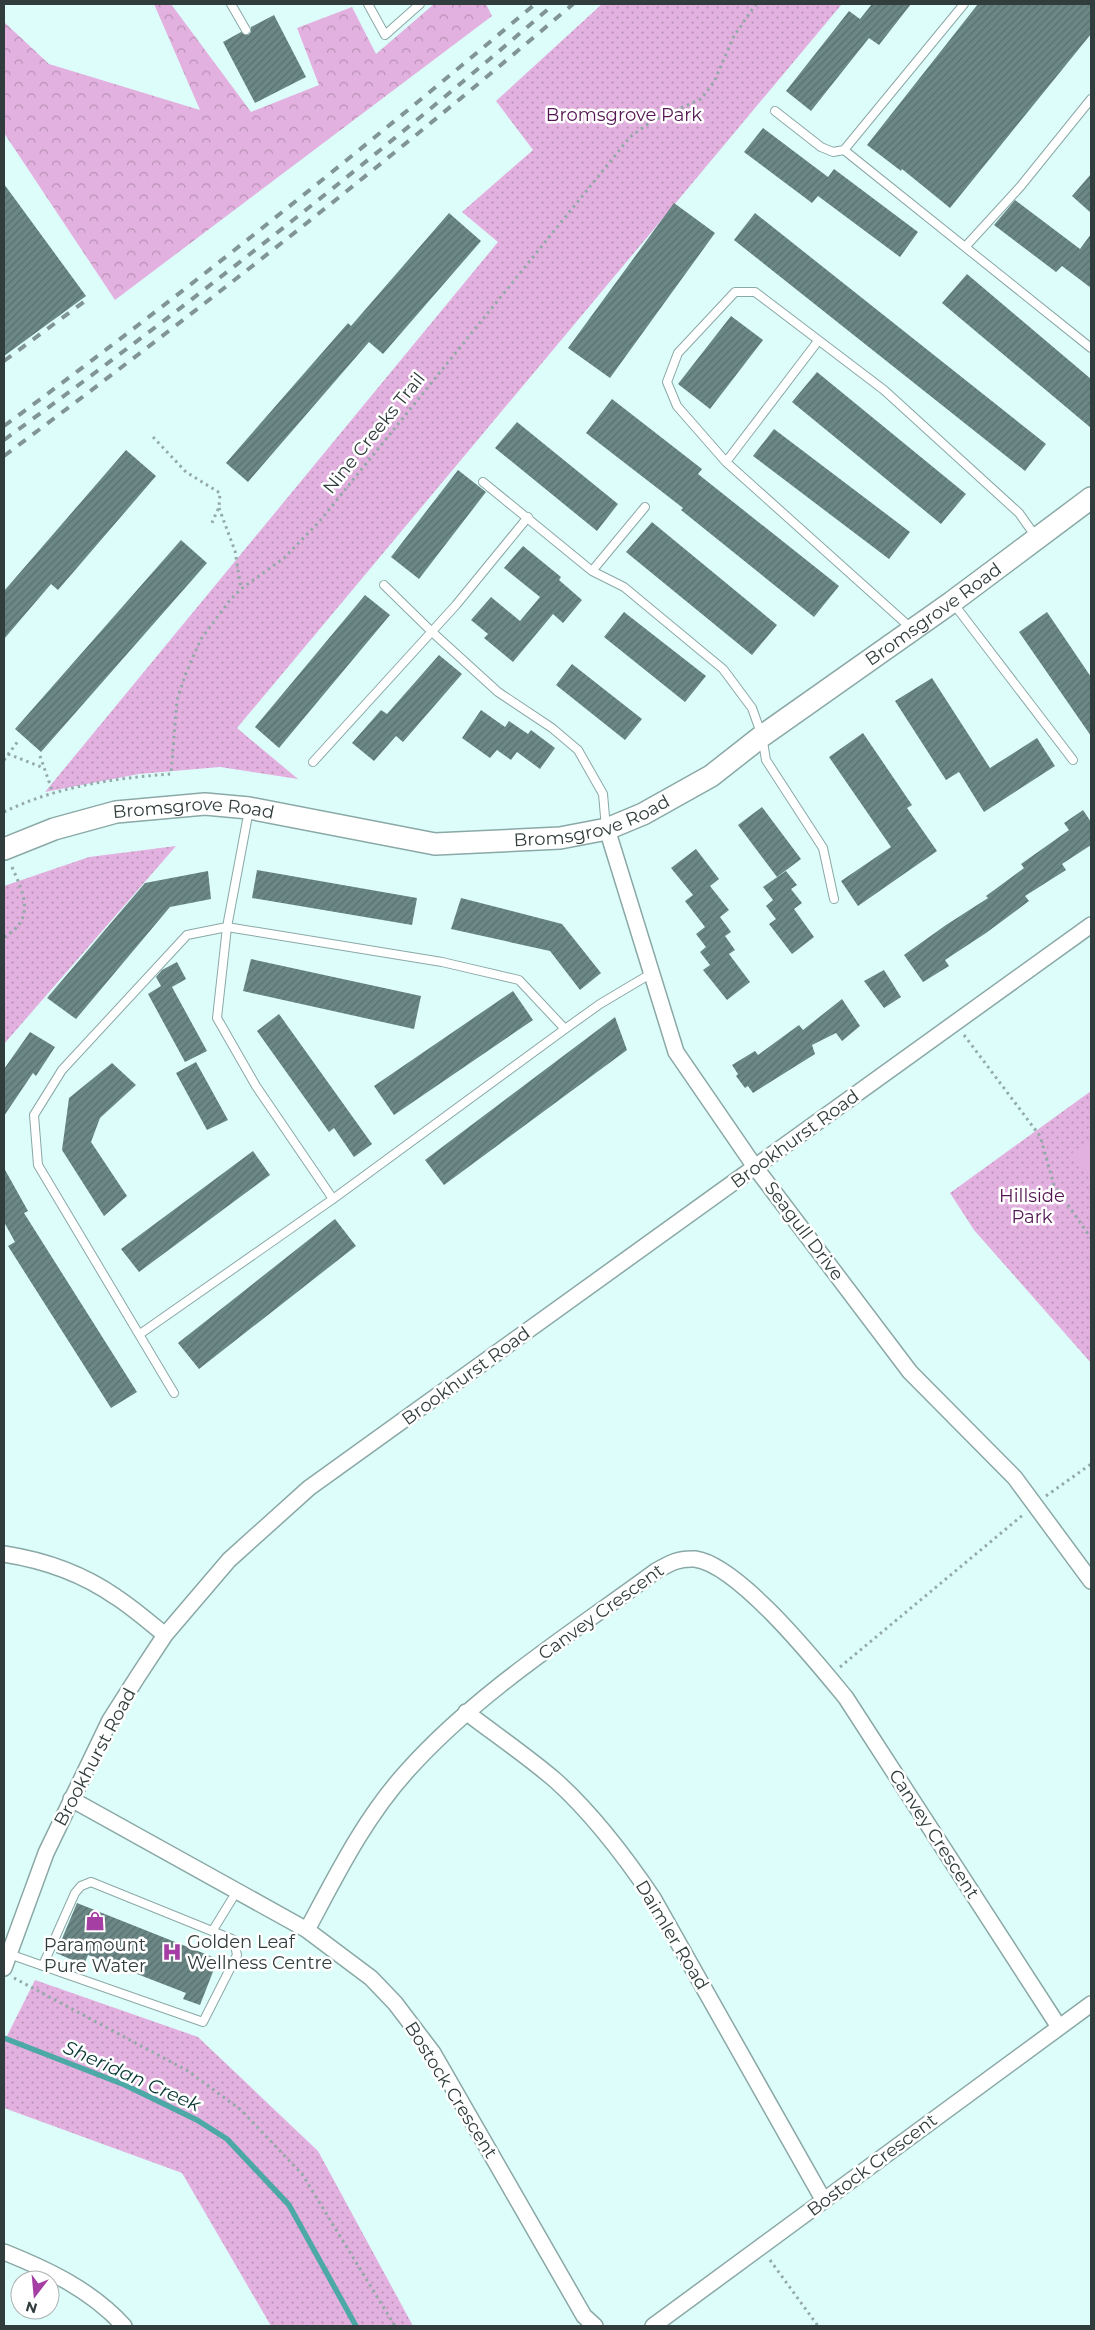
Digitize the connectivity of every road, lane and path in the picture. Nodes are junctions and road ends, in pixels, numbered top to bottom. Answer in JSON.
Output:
{"nodes":[{"id":1,"x":231,"y":4,"type":"edge"},
{"id":2,"x":368,"y":4,"type":"edge"},
{"id":3,"x":420,"y":4,"type":"edge"},
{"id":4,"x":756,"y":4,"type":"edge"},
{"id":5,"x":964,"y":4,"type":"edge"},
{"id":6,"x":246,"y":30,"type":"dead end"},
{"id":7,"x":1091,"y":99,"type":"edge"},
{"id":8,"x":776,"y":111,"type":"dead end"},
{"id":9,"x":844,"y":150,"type":"junction"},
{"id":10,"x":966,"y":246,"type":"junction"},
{"id":11,"x":818,"y":341,"type":"junction"},
{"id":12,"x":1091,"y":348,"type":"edge"},
{"id":13,"x":153,"y":437,"type":"dead end"},
{"id":14,"x":726,"y":462,"type":"junction"},
{"id":15,"x":483,"y":482,"type":"dead end"},
{"id":16,"x":1091,"y":498,"type":"edge"},
{"id":17,"x":645,"y":506,"type":"dead end"},
{"id":18,"x":219,"y":507,"type":"junction"},
{"id":19,"x":528,"y":517,"type":"junction"},
{"id":20,"x":211,"y":525,"type":"dead end"},
{"id":21,"x":1037,"y":539,"type":"junction"},
{"id":22,"x":592,"y":571,"type":"junction"},
{"id":23,"x":384,"y":585,"type":"dead end"},
{"id":24,"x":241,"y":589,"type":"junction"},
{"id":25,"x":952,"y":602,"type":"junction"},
{"id":26,"x":913,"y":630,"type":"junction"},
{"id":27,"x":431,"y":631,"type":"junction"},
{"id":28,"x":762,"y":736,"type":"junction"},
{"id":29,"x":18,"y":741,"type":"dead end"},
{"id":30,"x":8,"y":754,"type":"junction"},
{"id":31,"x":40,"y":756,"type":"dead end"},
{"id":32,"x":4,"y":760,"type":"edge"},
{"id":33,"x":1073,"y":760,"type":"dead end"},
{"id":34,"x":313,"y":762,"type":"dead end"},
{"id":35,"x":44,"y":769,"type":"junction"},
{"id":36,"x":52,"y":793,"type":"junction"},
{"id":37,"x":249,"y":808,"type":"junction"},
{"id":38,"x":4,"y":812,"type":"edge"},
{"id":39,"x":606,"y":829,"type":"junction"},
{"id":40,"x":8,"y":859,"type":"edge"},
{"id":41,"x":834,"y":899,"type":"dead end"},
{"id":42,"x":1091,"y":925,"type":"edge"},
{"id":43,"x":227,"y":927,"type":"junction"},
{"id":44,"x":4,"y":937,"type":"edge"},
{"id":45,"x":652,"y":973,"type":"junction"},
{"id":46,"x":955,"y":1023,"type":"junction"},
{"id":47,"x":565,"y":1029,"type":"junction"},
{"id":48,"x":756,"y":1167,"type":"junction"},
{"id":49,"x":333,"y":1199,"type":"junction"},
{"id":50,"x":1091,"y":1238,"type":"edge"},
{"id":51,"x":140,"y":1334,"type":"junction"},
{"id":52,"x":174,"y":1393,"type":"dead end"},
{"id":53,"x":1091,"y":1464,"type":"edge"},
{"id":54,"x":1036,"y":1504,"type":"junction"},
{"id":55,"x":4,"y":1554,"type":"edge"},
{"id":56,"x":1091,"y":1581,"type":"edge"},
{"id":57,"x":165,"y":1635,"type":"junction"},
{"id":58,"x":828,"y":1677,"type":"junction"},
{"id":59,"x":466,"y":1712,"type":"junction"},
{"id":60,"x":71,"y":1799,"type":"junction"},
{"id":61,"x":237,"y":1891,"type":"junction"},
{"id":62,"x":213,"y":1930,"type":"junction"},
{"id":63,"x":306,"y":1930,"type":"junction"},
{"id":64,"x":43,"y":1965,"type":"junction"},
{"id":65,"x":8,"y":1966,"type":"edge"},
{"id":66,"x":1091,"y":2004,"type":"edge"},
{"id":67,"x":1059,"y":2027,"type":"junction"},
{"id":68,"x":824,"y":2201,"type":"junction"},
{"id":69,"x":761,"y":2247,"type":"junction"},
{"id":70,"x":4,"y":2252,"type":"edge"},
{"id":71,"x":124,"y":2326,"type":"edge"},
{"id":72,"x":395,"y":2326,"type":"edge"},
{"id":73,"x":595,"y":2326,"type":"edge"},
{"id":74,"x":654,"y":2326,"type":"edge"},
{"id":75,"x":818,"y":2326,"type":"edge"}],
"edges":[{"from":1,"to":6,"type":"lane"},
{"from":2,"to":3,"type":"lane"},
{"from":4,"to":24,"type":"path","name":"Nine Creeks Trail"},
{"from":5,"to":9,"type":"lane"},
{"from":7,"to":10,"type":"lane"},
{"from":8,"to":9,"type":"lane"},
{"from":9,"to":10,"type":"lane"},
{"from":10,"to":12,"type":"lane"},
{"from":11,"to":14,"type":"lane"},
{"from":11,"to":14,"type":"lane"},
{"from":11,"to":21,"type":"lane"},
{"from":13,"to":18,"type":"path"},
{"from":14,"to":26,"type":"lane"},
{"from":15,"to":19,"type":"lane"},
{"from":16,"to":21,"type":"street","name":"Bromsgrove Road"},
{"from":17,"to":22,"type":"lane"},
{"from":18,"to":20,"type":"path"},
{"from":18,"to":24,"type":"path"},
{"from":19,"to":22,"type":"lane"},
{"from":19,"to":27,"type":"lane"},
{"from":21,"to":25,"type":"street","name":"Bromsgrove Road"},
{"from":22,"to":28,"type":"lane"},
{"from":23,"to":27,"type":"lane"},
{"from":24,"to":36,"type":"path","name":"Nine Creeks Trail"},
{"from":25,"to":26,"type":"street","name":"Bromsgrove Road"},
{"from":25,"to":33,"type":"lane"},
{"from":26,"to":28,"type":"street","name":"Bromsgrove Road"},
{"from":27,"to":34,"type":"lane"},
{"from":27,"to":39,"type":"lane"},
{"from":28,"to":39,"type":"street","name":"Bromsgrove Road"},
{"from":28,"to":41,"type":"lane"},
{"from":29,"to":30,"type":"path"},
{"from":30,"to":32,"type":"path"},
{"from":30,"to":35,"type":"path"},
{"from":31,"to":35,"type":"path"},
{"from":35,"to":36,"type":"path"},
{"from":36,"to":38,"type":"path","name":"Nine Creeks Trail"},
{"from":37,"to":39,"type":"street","name":"Bromsgrove Road"},
{"from":37,"to":40,"type":"street","name":"Bromsgrove Road"},
{"from":37,"to":43,"type":"lane"},
{"from":39,"to":45,"type":"street","name":"Seagull Drive"},
{"from":40,"to":44,"type":"path"},
{"from":42,"to":46,"type":"street","name":"Brookhurst Road"},
{"from":43,"to":47,"type":"lane"},
{"from":43,"to":49,"type":"lane"},
{"from":43,"to":51,"type":"lane"},
{"from":45,"to":47,"type":"lane"},
{"from":45,"to":48,"type":"street","name":"Seagull Drive"},
{"from":46,"to":48,"type":"street","name":"Brookhurst Road"},
{"from":46,"to":50,"type":"path"},
{"from":47,"to":49,"type":"lane"},
{"from":48,"to":54,"type":"street","name":"Seagull Drive"},
{"from":48,"to":57,"type":"street","name":"Brookhurst Road"},
{"from":49,"to":51,"type":"lane"},
{"from":51,"to":52,"type":"lane"},
{"from":53,"to":54,"type":"path"},
{"from":54,"to":56,"type":"street","name":"Seagull Drive"},
{"from":54,"to":58,"type":"path"},
{"from":55,"to":57,"type":"street"},
{"from":57,"to":60,"type":"street","name":"Brookhurst Road"},
{"from":58,"to":59,"type":"street","name":"Canvey Crescent"},
{"from":58,"to":67,"type":"street","name":"Canvey Crescent"},
{"from":59,"to":63,"type":"street","name":"Canvey Crescent"},
{"from":59,"to":68,"type":"street","name":"Daimler Road"},
{"from":60,"to":61,"type":"street","name":"Bostock Crescent"},
{"from":60,"to":65,"type":"street","name":"Brookhurst Road"},
{"from":61,"to":62,"type":"lane"},
{"from":61,"to":63,"type":"street","name":"Bostock Crescent"},
{"from":62,"to":64,"type":"lane"},
{"from":62,"to":64,"type":"lane"},
{"from":63,"to":73,"type":"street","name":"Bostock Crescent"},
{"from":64,"to":65,"type":"lane"},
{"from":65,"to":72,"type":"path"},
{"from":66,"to":67,"type":"street","name":"Bostock Crescent"},
{"from":67,"to":68,"type":"street","name":"Bostock Crescent"},
{"from":68,"to":69,"type":"street","name":"Bostock Crescent"},
{"from":69,"to":74,"type":"street","name":"Bostock Crescent"},
{"from":69,"to":75,"type":"path"},
{"from":70,"to":71,"type":"street"}]}
